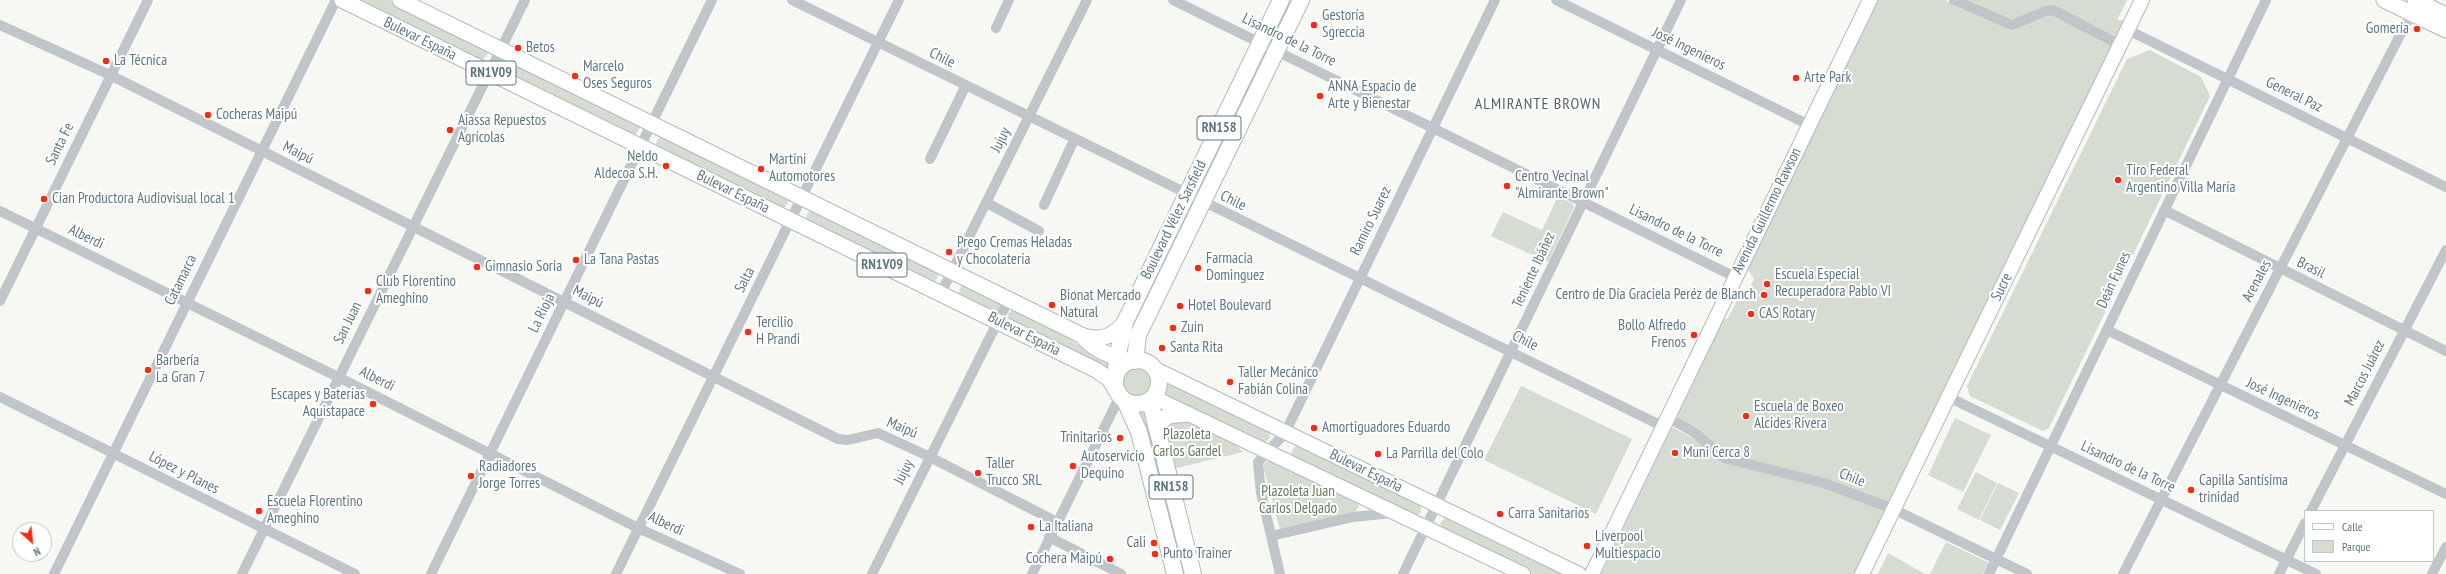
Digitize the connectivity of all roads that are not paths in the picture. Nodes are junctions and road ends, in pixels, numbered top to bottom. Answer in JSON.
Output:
{"nodes":[{"id":1,"x":148,"y":0,"type":"edge"},
{"id":2,"x":336,"y":0,"type":"edge"},
{"id":3,"x":342,"y":0,"type":"edge"},
{"id":4,"x":400,"y":0,"type":"edge"},
{"id":5,"x":524,"y":0,"type":"edge"},
{"id":6,"x":712,"y":0,"type":"edge"},
{"id":7,"x":792,"y":0,"type":"edge"},
{"id":8,"x":899,"y":0,"type":"edge"},
{"id":9,"x":1009,"y":0,"type":"edge"},
{"id":10,"x":1087,"y":0,"type":"edge"},
{"id":11,"x":1173,"y":0,"type":"edge"},
{"id":12,"x":1281,"y":0,"type":"edge"},
{"id":13,"x":1301,"y":0,"type":"edge"},
{"id":14,"x":1495,"y":0,"type":"edge"},
{"id":15,"x":1556,"y":0,"type":"edge"},
{"id":16,"x":1681,"y":0,"type":"edge"},
{"id":17,"x":1870,"y":0,"type":"edge"},
{"id":18,"x":1954,"y":0,"type":"edge"},
{"id":19,"x":2142,"y":0,"type":"edge"},
{"id":20,"x":2266,"y":0,"type":"edge"},
{"id":21,"x":2384,"y":0,"type":"edge"},
{"id":22,"x":2415,"y":5,"type":"edge"},
{"id":23,"x":2446,"y":15,"type":"edge"},
{"id":24,"x":0,"y":24,"type":"edge"},
{"id":25,"x":996,"y":28,"type":"dead end"},
{"id":26,"x":2128,"y":30,"type":"junction"},
{"id":27,"x":2446,"y":30,"type":"edge"},
{"id":28,"x":1260,"y":42,"type":"junction"},
{"id":29,"x":878,"y":44,"type":"junction"},
{"id":30,"x":2120,"y":45,"type":"junction"},
{"id":31,"x":500,"y":49,"type":"junction"},
{"id":32,"x":1276,"y":50,"type":"junction"},
{"id":33,"x":1657,"y":50,"type":"junction"},
{"id":34,"x":488,"y":72,"type":"junction"},
{"id":35,"x":110,"y":75,"type":"junction"},
{"id":36,"x":2227,"y":78,"type":"junction"},
{"id":37,"x":966,"y":87,"type":"junction"},
{"id":38,"x":1029,"y":118,"type":"junction"},
{"id":39,"x":653,"y":122,"type":"junction"},
{"id":40,"x":1809,"y":125,"type":"junction"},
{"id":41,"x":1434,"y":128,"type":"junction"},
{"id":42,"x":2348,"y":138,"type":"junction"},
{"id":43,"x":1074,"y":140,"type":"junction"},
{"id":44,"x":641,"y":147,"type":"junction"},
{"id":45,"x":261,"y":151,"type":"junction"},
{"id":46,"x":930,"y":159,"type":"dead end"},
{"id":47,"x":2446,"y":187,"type":"edge"},
{"id":48,"x":1186,"y":195,"type":"junction"},
{"id":49,"x":803,"y":197,"type":"junction"},
{"id":50,"x":987,"y":202,"type":"junction"},
{"id":51,"x":1202,"y":202,"type":"junction"},
{"id":52,"x":1583,"y":202,"type":"junction"},
{"id":53,"x":1044,"y":205,"type":"dead end"},
{"id":54,"x":2164,"y":210,"type":"junction"},
{"id":55,"x":0,"y":212,"type":"edge"},
{"id":56,"x":792,"y":221,"type":"junction"},
{"id":57,"x":412,"y":226,"type":"junction"},
{"id":58,"x":36,"y":229,"type":"junction"},
{"id":59,"x":1039,"y":231,"type":"dead end"},
{"id":60,"x":2446,"y":250,"type":"edge"},
{"id":61,"x":2280,"y":270,"type":"junction"},
{"id":62,"x":952,"y":271,"type":"junction"},
{"id":63,"x":1735,"y":277,"type":"junction"},
{"id":64,"x":1359,"y":279,"type":"junction"},
{"id":65,"x":4,"y":284,"type":"edge"},
{"id":66,"x":941,"y":293,"type":"junction"},
{"id":67,"x":1009,"y":298,"type":"junction"},
{"id":68,"x":0,"y":301,"type":"edge"},
{"id":69,"x":564,"y":302,"type":"junction"},
{"id":70,"x":187,"y":303,"type":"junction"},
{"id":71,"x":998,"y":321,"type":"junction"},
{"id":72,"x":1125,"y":322,"type":"junction"},
{"id":73,"x":2107,"y":330,"type":"junction"},
{"id":74,"x":2404,"y":330,"type":"junction"},
{"id":75,"x":1081,"y":335,"type":"junction"},
{"id":76,"x":2446,"y":350,"type":"edge"},
{"id":77,"x":1512,"y":352,"type":"junction"},
{"id":78,"x":1128,"y":360,"type":"junction"},
{"id":79,"x":1153,"y":368,"type":"junction"},
{"id":80,"x":338,"y":377,"type":"junction"},
{"id":81,"x":712,"y":377,"type":"junction"},
{"id":82,"x":2219,"y":385,"type":"junction"},
{"id":83,"x":1120,"y":392,"type":"junction"},
{"id":84,"x":0,"y":397,"type":"edge"},
{"id":85,"x":1948,"y":397,"type":"junction"},
{"id":86,"x":1152,"y":399,"type":"junction"},
{"id":87,"x":1186,"y":414,"type":"junction"},
{"id":88,"x":1664,"y":421,"type":"junction"},
{"id":89,"x":1156,"y":426,"type":"junction"},
{"id":90,"x":1285,"y":433,"type":"junction"},
{"id":91,"x":2345,"y":445,"type":"junction"},
{"id":92,"x":2051,"y":447,"type":"junction"},
{"id":93,"x":1268,"y":451,"type":"junction"},
{"id":94,"x":113,"y":453,"type":"junction"},
{"id":95,"x":489,"y":453,"type":"junction"},
{"id":96,"x":928,"y":456,"type":"junction"},
{"id":97,"x":2446,"y":494,"type":"edge"},
{"id":98,"x":2161,"y":499,"type":"junction"},
{"id":99,"x":1436,"y":505,"type":"junction"},
{"id":100,"x":1893,"y":509,"type":"junction"},
{"id":101,"x":2312,"y":510,"type":"edge"},
{"id":102,"x":1392,"y":513,"type":"junction"},
{"id":103,"x":1057,"y":522,"type":"junction"},
{"id":104,"x":2304,"y":525,"type":"edge"},
{"id":105,"x":638,"y":528,"type":"junction"},
{"id":106,"x":1425,"y":528,"type":"junction"},
{"id":107,"x":264,"y":530,"type":"junction"},
{"id":108,"x":1271,"y":536,"type":"junction"},
{"id":109,"x":1049,"y":537,"type":"junction"},
{"id":110,"x":2446,"y":547,"type":"edge"},
{"id":111,"x":1997,"y":559,"type":"junction"},
{"id":112,"x":2286,"y":560,"type":"junction"},
{"id":113,"x":54,"y":574,"type":"edge"},
{"id":114,"x":242,"y":574,"type":"edge"},
{"id":115,"x":355,"y":574,"type":"edge"},
{"id":116,"x":430,"y":574,"type":"edge"},
{"id":117,"x":616,"y":574,"type":"edge"},
{"id":118,"x":740,"y":574,"type":"edge"},
{"id":119,"x":872,"y":574,"type":"edge"},
{"id":120,"x":1032,"y":574,"type":"edge"},
{"id":121,"x":1121,"y":574,"type":"edge"},
{"id":122,"x":1175,"y":574,"type":"edge"},
{"id":123,"x":1193,"y":574,"type":"edge"},
{"id":124,"x":1280,"y":574,"type":"edge"},
{"id":125,"x":1403,"y":574,"type":"edge"},
{"id":126,"x":1523,"y":574,"type":"edge"},
{"id":127,"x":1579,"y":574,"type":"edge"},
{"id":128,"x":1592,"y":574,"type":"edge"},
{"id":129,"x":1862,"y":574,"type":"edge"},
{"id":130,"x":1989,"y":574,"type":"edge"},
{"id":131,"x":2027,"y":574,"type":"edge"},
{"id":132,"x":2123,"y":574,"type":"edge"},
{"id":133,"x":2278,"y":574,"type":"edge"},
{"id":134,"x":2316,"y":574,"type":"edge"},
{"id":135,"x":2432,"y":574,"type":"edge"}],
"edges":[{"from":1,"to":35,"type":"street","name":"Santa Fe"},
{"from":2,"to":45,"type":"street","name":"Catamarca"},
{"from":3,"to":34,"type":"main road","name":"Bulevar España","number":"RN1V09"},
{"from":4,"to":31,"type":"main road","name":"Bulevar España","number":"RN1V09"},
{"from":5,"to":31,"type":"street","name":"San Juan"},
{"from":6,"to":39,"type":"street","name":"La Rioja"},
{"from":7,"to":29,"type":"street","name":"Chile"},
{"from":8,"to":29,"type":"street","name":"Salta"},
{"from":9,"to":25,"type":"street"},
{"from":10,"to":38,"type":"street","name":"Jujuy"},
{"from":11,"to":28,"type":"street","name":"Lisandro de la Torre"},
{"from":12,"to":28,"type":"highway","name":"Boulevard Vélez Sarsfield","number":"RN158"},
{"from":13,"to":32,"type":"highway","name":"Boulevard Vélez Sarsfield","number":"RN158"},
{"from":14,"to":41,"type":"street","name":"Ramiro Suarez"},
{"from":15,"to":33,"type":"street","name":"José Ingenieros"},
{"from":16,"to":33,"type":"street","name":"Teniente Ibáñez"},
{"from":17,"to":40,"type":"main road","name":"Avenida Guillermo Rawson"},
{"from":18,"to":30,"type":"street"},
{"from":19,"to":26,"type":"main road","name":"Sucre"},
{"from":20,"to":36,"type":"street","name":"Deán Funes"},
{"from":21,"to":22,"type":"main road"},
{"from":22,"to":23,"type":"main road"},
{"from":22,"to":27,"type":"main road"},
{"from":22,"to":42,"type":"street","name":"Arenales"},
{"from":24,"to":35,"type":"street","name":"Maipú"},
{"from":26,"to":30,"type":"main road","name":"Sucre"},
{"from":26,"to":36,"type":"street","name":"General Paz"},
{"from":28,"to":32,"type":"street","name":"Lisandro de la Torre"},
{"from":28,"to":48,"type":"highway","name":"Boulevard Vélez Sarsfield","number":"RN158"},
{"from":29,"to":37,"type":"street","name":"Chile"},
{"from":29,"to":49,"type":"street","name":"Salta"},
{"from":30,"to":85,"type":"main road","name":"Sucre"},
{"from":31,"to":34,"type":"street","name":"San Juan"},
{"from":31,"to":39,"type":"main road","name":"Bulevar España","number":"RN1V09"},
{"from":32,"to":41,"type":"street","name":"Lisandro de la Torre"},
{"from":32,"to":51,"type":"highway","name":"Boulevard Vélez Sarsfield","number":"RN158"},
{"from":33,"to":40,"type":"street","name":"José Ingenieros"},
{"from":33,"to":52,"type":"street","name":"Teniente Ibáñez"},
{"from":34,"to":44,"type":"main road","name":"Bulevar España","number":"RN1V09"},
{"from":34,"to":57,"type":"street","name":"San Juan"},
{"from":35,"to":45,"type":"street","name":"Maipú"},
{"from":35,"to":58,"type":"street","name":"Santa Fe"},
{"from":36,"to":42,"type":"street","name":"General Paz"},
{"from":36,"to":54,"type":"street","name":"Deán Funes"},
{"from":37,"to":38,"type":"street","name":"Chile"},
{"from":37,"to":46,"type":"street"},
{"from":38,"to":43,"type":"street","name":"Chile"},
{"from":38,"to":50,"type":"street","name":"Jujuy"},
{"from":39,"to":44,"type":"street","name":"La Rioja"},
{"from":39,"to":49,"type":"main road","name":"Bulevar España","number":"RN1V09"},
{"from":40,"to":63,"type":"main road","name":"Avenida Guillermo Rawson"},
{"from":41,"to":52,"type":"street","name":"Lisandro de la Torre"},
{"from":41,"to":64,"type":"street","name":"Ramiro Suarez"},
{"from":42,"to":47,"type":"street","name":"General Paz"},
{"from":42,"to":61,"type":"street","name":"Arenales"},
{"from":43,"to":48,"type":"street","name":"Chile"},
{"from":43,"to":53,"type":"street"},
{"from":44,"to":56,"type":"main road","name":"Bulevar España","number":"RN1V09"},
{"from":44,"to":69,"type":"street","name":"La Rioja"},
{"from":45,"to":57,"type":"street","name":"Maipú"},
{"from":45,"to":70,"type":"street","name":"Catamarca"},
{"from":48,"to":51,"type":"street","name":"Chile"},
{"from":48,"to":72,"type":"highway","name":"Boulevard Vélez Sarsfield","number":"RN158"},
{"from":49,"to":56,"type":"street","name":"Salta"},
{"from":49,"to":62,"type":"main road","name":"Bulevar España","number":"RN1V09"},
{"from":50,"to":59,"type":"street"},
{"from":50,"to":62,"type":"street","name":"Jujuy"},
{"from":51,"to":64,"type":"street","name":"Chile"},
{"from":51,"to":78,"type":"highway","name":"Boulevard Vélez Sarsfield","number":"RN158"},
{"from":52,"to":63,"type":"street","name":"Lisandro de la Torre"},
{"from":52,"to":77,"type":"street","name":"Teniente Ibáñez"},
{"from":54,"to":61,"type":"street","name":"Brasil"},
{"from":54,"to":73,"type":"street","name":"Deán Funes"},
{"from":55,"to":58,"type":"street","name":"Alberdi"},
{"from":56,"to":66,"type":"main road","name":"Bulevar España","number":"RN1V09"},
{"from":56,"to":81,"type":"street","name":"Salta"},
{"from":57,"to":69,"type":"street","name":"Maipú"},
{"from":57,"to":80,"type":"street","name":"San Juan"},
{"from":58,"to":65,"type":"street","name":"Santa Fe"},
{"from":58,"to":70,"type":"street","name":"Alberdi"},
{"from":60,"to":74,"type":"street","name":"Marcos Juárez"},
{"from":61,"to":74,"type":"street","name":"Brasil"},
{"from":61,"to":82,"type":"street","name":"Arenales"},
{"from":62,"to":66,"type":"street","name":"Jujuy"},
{"from":62,"to":67,"type":"main road","name":"Bulevar España","number":"RN1V09"},
{"from":63,"to":88,"type":"main road","name":"Avenida Guillermo Rawson"},
{"from":64,"to":77,"type":"street","name":"Chile"},
{"from":64,"to":90,"type":"street","name":"Ramiro Suarez"},
{"from":65,"to":68,"type":"street","name":"Santa Fe"},
{"from":66,"to":71,"type":"main road","name":"Bulevar España","number":"RN1V09"},
{"from":67,"to":71,"type":"street","name":"Jujuy"},
{"from":67,"to":75,"type":"main road","name":"Bulevar España","number":"RN1V09"},
{"from":69,"to":81,"type":"street","name":"Maipú"},
{"from":69,"to":95,"type":"street","name":"La Rioja"},
{"from":70,"to":80,"type":"street","name":"Alberdi"},
{"from":70,"to":94,"type":"street","name":"Catamarca"},
{"from":71,"to":83,"type":"main road","name":"Bulevar España","number":"RN1V09"},
{"from":71,"to":96,"type":"street","name":"Jujuy"},
{"from":72,"to":75,"type":"main road"},
{"from":72,"to":78,"type":"highway","name":"Boulevard Vélez Sarsfield","number":"RN158"},
{"from":73,"to":82,"type":"street","name":"José Ingenieros"},
{"from":73,"to":92,"type":"street","name":"Deán Funes"},
{"from":74,"to":76,"type":"street","name":"Brasil"},
{"from":74,"to":91,"type":"street","name":"Marcos Juárez"},
{"from":75,"to":78,"type":"main road","name":"Bulevar España","number":"RN1V09"},
{"from":77,"to":88,"type":"street","name":"Chile"},
{"from":77,"to":99,"type":"street","name":"Teniente Ibáñez"},
{"from":78,"to":79,"type":"highway"},
{"from":78,"to":83,"type":"highway","name":"Boulevard Vélez Sarsfield","number":"RN158"},
{"from":79,"to":86,"type":"highway"},
{"from":79,"to":90,"type":"main road","name":"Bulevar España"},
{"from":80,"to":95,"type":"street","name":"Alberdi"},
{"from":80,"to":107,"type":"street","name":"San Juan"},
{"from":81,"to":96,"type":"street","name":"Maipú"},
{"from":81,"to":105,"type":"street","name":"Salta"},
{"from":82,"to":91,"type":"street","name":"José Ingenieros"},
{"from":82,"to":98,"type":"street","name":"Arenales"},
{"from":83,"to":86,"type":"highway"},
{"from":83,"to":103,"type":"street","name":"Boulevard Vélez Sarsfield"},
{"from":83,"to":122,"type":"highway","number":"RN158"},
{"from":84,"to":94,"type":"street","name":"López y Planes"},
{"from":85,"to":92,"type":"street","name":"Lisandro de la Torre"},
{"from":85,"to":100,"type":"main road","name":"Sucre"},
{"from":86,"to":87,"type":"main road","name":"Bulevar España"},
{"from":86,"to":89,"type":"highway","number":"RN158"},
{"from":87,"to":89,"type":"highway"},
{"from":87,"to":93,"type":"main road","name":"Bulevar España"},
{"from":88,"to":100,"type":"street","name":"Chile"},
{"from":88,"to":128,"type":"main road","name":"Avenida Guillermo Rawson"},
{"from":89,"to":123,"type":"highway","number":"RN158"},
{"from":90,"to":93,"type":"street","name":"Ramiro Suarez"},
{"from":90,"to":99,"type":"main road","name":"Bulevar España"},
{"from":91,"to":97,"type":"street","name":"José Ingenieros"},
{"from":91,"to":101,"type":"street","name":"Marcos Juárez"},
{"from":92,"to":98,"type":"street","name":"Lisandro de la Torre"},
{"from":92,"to":111,"type":"street","name":"Deán Funes"},
{"from":93,"to":102,"type":"main road","name":"Bulevar España"},
{"from":93,"to":108,"type":"street","name":"Ramiro Suarez"},
{"from":94,"to":107,"type":"street","name":"López y Planes"},
{"from":94,"to":113,"type":"street","name":"Catamarca"},
{"from":95,"to":105,"type":"street","name":"Alberdi"},
{"from":95,"to":116,"type":"street","name":"La Rioja"},
{"from":96,"to":103,"type":"street","name":"Maipú"},
{"from":96,"to":119,"type":"street","name":"Jujuy"},
{"from":98,"to":112,"type":"street","name":"Lisandro de la Torre"},
{"from":98,"to":132,"type":"street","name":"Arenales"},
{"from":99,"to":106,"type":"street","name":"Teniente Ibáñez"},
{"from":99,"to":127,"type":"main road","name":"Bulevar España"},
{"from":100,"to":111,"type":"street","name":"Chile"},
{"from":100,"to":129,"type":"main road","name":"Sucre"},
{"from":102,"to":106,"type":"main road","name":"Bulevar España"},
{"from":102,"to":108,"type":"street"},
{"from":103,"to":109,"type":"street","name":"Boulevard Vélez Sarsfield"},
{"from":104,"to":112,"type":"street"},
{"from":105,"to":117,"type":"street","name":"Salta"},
{"from":105,"to":118,"type":"street","name":"Alberdi"},
{"from":106,"to":125,"type":"street","name":"Teniente Ibáñez"},
{"from":106,"to":126,"type":"main road","name":"Bulevar España"},
{"from":107,"to":114,"type":"street","name":"San Juan"},
{"from":107,"to":115,"type":"street","name":"López y Planes"},
{"from":108,"to":124,"type":"street","name":"Ramiro Suarez"},
{"from":109,"to":120,"type":"street","name":"Boulevard Vélez Sarsfield"},
{"from":109,"to":121,"type":"street"},
{"from":110,"to":135,"type":"street"},
{"from":111,"to":130,"type":"street","name":"Deán Funes"},
{"from":111,"to":131,"type":"street","name":"Chile"},
{"from":112,"to":133,"type":"street"},
{"from":112,"to":134,"type":"street","name":"Lisandro de la Torre"}]}
